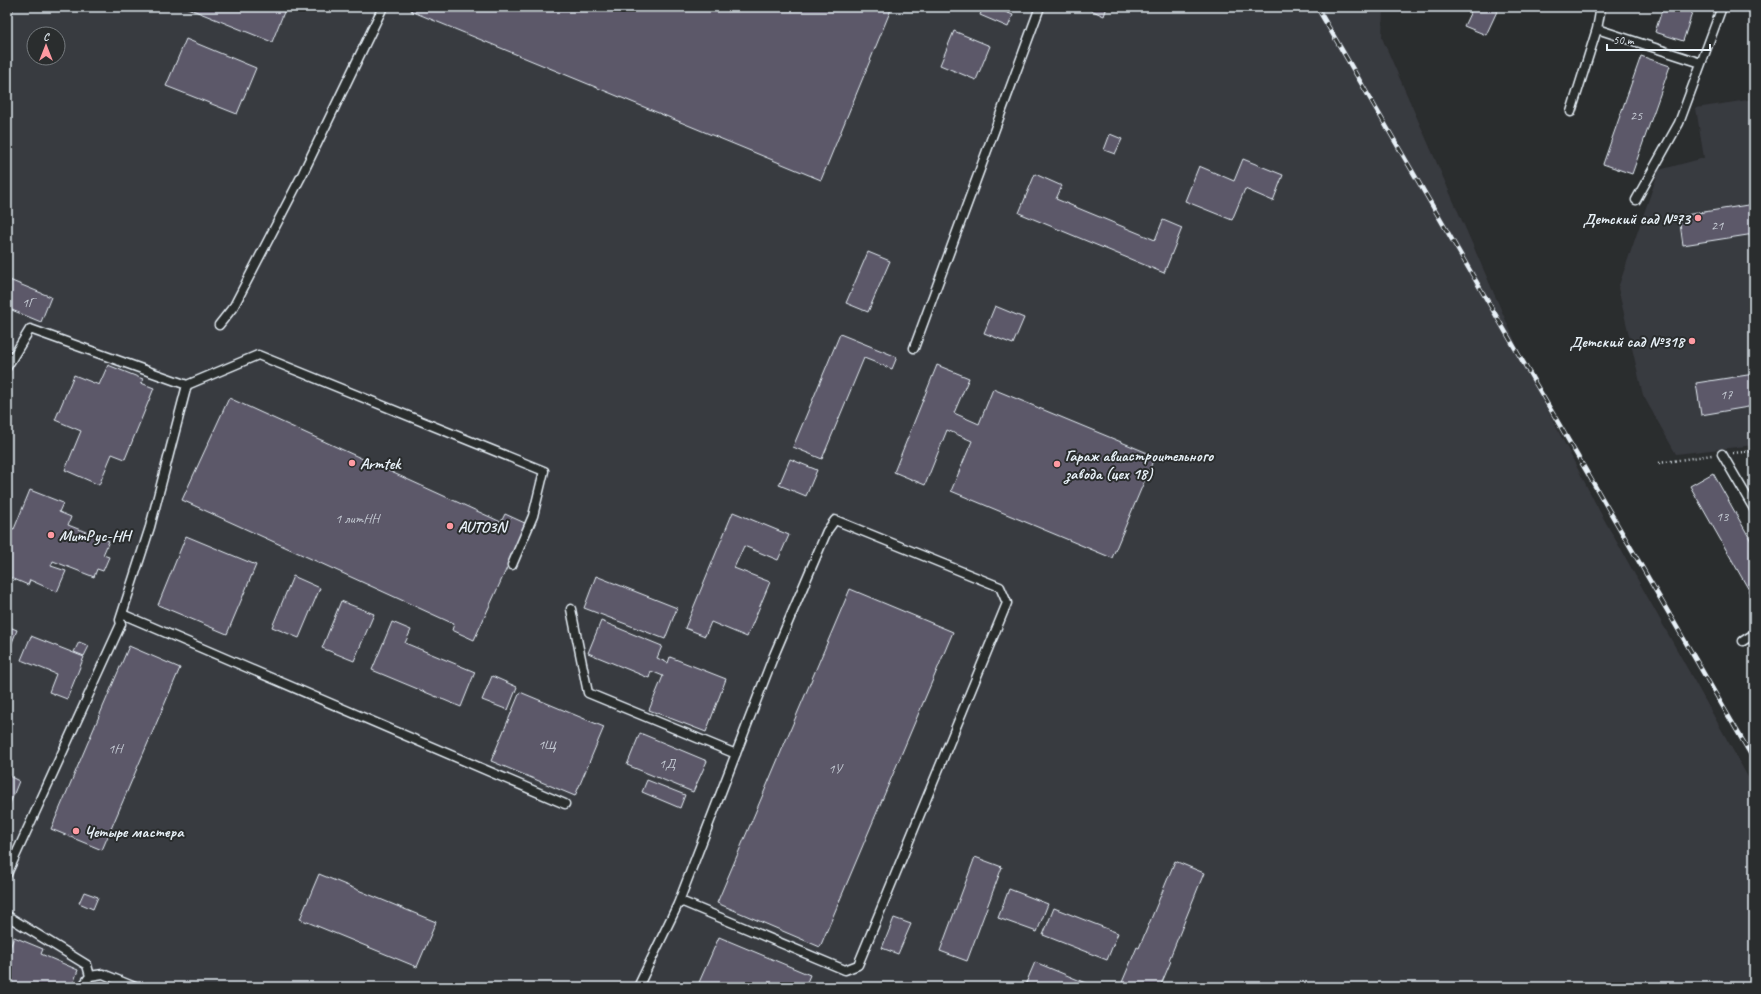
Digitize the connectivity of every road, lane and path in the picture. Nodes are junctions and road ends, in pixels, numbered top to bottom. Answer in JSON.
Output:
{"nodes":[{"id":1,"x":383,"y":7,"type":"edge"},
{"id":2,"x":1040,"y":7,"type":"edge"},
{"id":3,"x":1601,"y":7,"type":"edge"},
{"id":4,"x":1722,"y":7,"type":"edge"},
{"id":5,"x":1597,"y":28,"type":"junction"},
{"id":6,"x":1701,"y":63,"type":"junction"},
{"id":7,"x":1571,"y":112,"type":"dead end"},
{"id":8,"x":1636,"y":200,"type":"dead end"},
{"id":9,"x":218,"y":325,"type":"dead end"},
{"id":10,"x":914,"y":348,"type":"dead end"},
{"id":11,"x":7,"y":367,"type":"edge"},
{"id":12,"x":187,"y":385,"type":"junction"},
{"id":13,"x":1754,"y":451,"type":"edge"},
{"id":14,"x":1722,"y":454,"type":"junction"},
{"id":15,"x":1659,"y":464,"type":"dead end"},
{"id":16,"x":1754,"y":509,"type":"edge"},
{"id":17,"x":512,"y":565,"type":"dead end"},
{"id":18,"x":571,"y":609,"type":"dead end"},
{"id":19,"x":122,"y":614,"type":"junction"},
{"id":20,"x":1754,"y":634,"type":"edge"},
{"id":21,"x":1743,"y":641,"type":"dead end"},
{"id":22,"x":736,"y":754,"type":"junction"},
{"id":23,"x":565,"y":804,"type":"dead end"},
{"id":24,"x":7,"y":874,"type":"edge"},
{"id":25,"x":678,"y":904,"type":"junction"},
{"id":26,"x":9,"y":918,"type":"dead end"},
{"id":27,"x":90,"y":976,"type":"junction"},
{"id":28,"x":82,"y":987,"type":"edge"},
{"id":29,"x":135,"y":987,"type":"edge"},
{"id":30,"x":638,"y":987,"type":"edge"}],
"edges":[{"from":1,"to":9,"type":"lane"},
{"from":2,"to":10,"type":"lane"},
{"from":3,"to":5,"type":"lane"},
{"from":4,"to":6,"type":"lane"},
{"from":5,"to":6,"type":"lane"},
{"from":5,"to":7,"type":"lane"},
{"from":6,"to":8,"type":"lane"},
{"from":11,"to":12,"type":"lane"},
{"from":12,"to":17,"type":"lane"},
{"from":12,"to":19,"type":"lane"},
{"from":13,"to":14,"type":"path"},
{"from":14,"to":15,"type":"path"},
{"from":14,"to":16,"type":"lane"},
{"from":18,"to":22,"type":"lane"},
{"from":19,"to":23,"type":"lane"},
{"from":19,"to":24,"type":"lane"},
{"from":20,"to":21,"type":"lane"},
{"from":22,"to":25,"type":"lane"},
{"from":22,"to":25,"type":"lane"},
{"from":25,"to":30,"type":"lane"},
{"from":26,"to":27,"type":"lane"},
{"from":27,"to":28,"type":"lane"},
{"from":27,"to":29,"type":"lane"}]}
